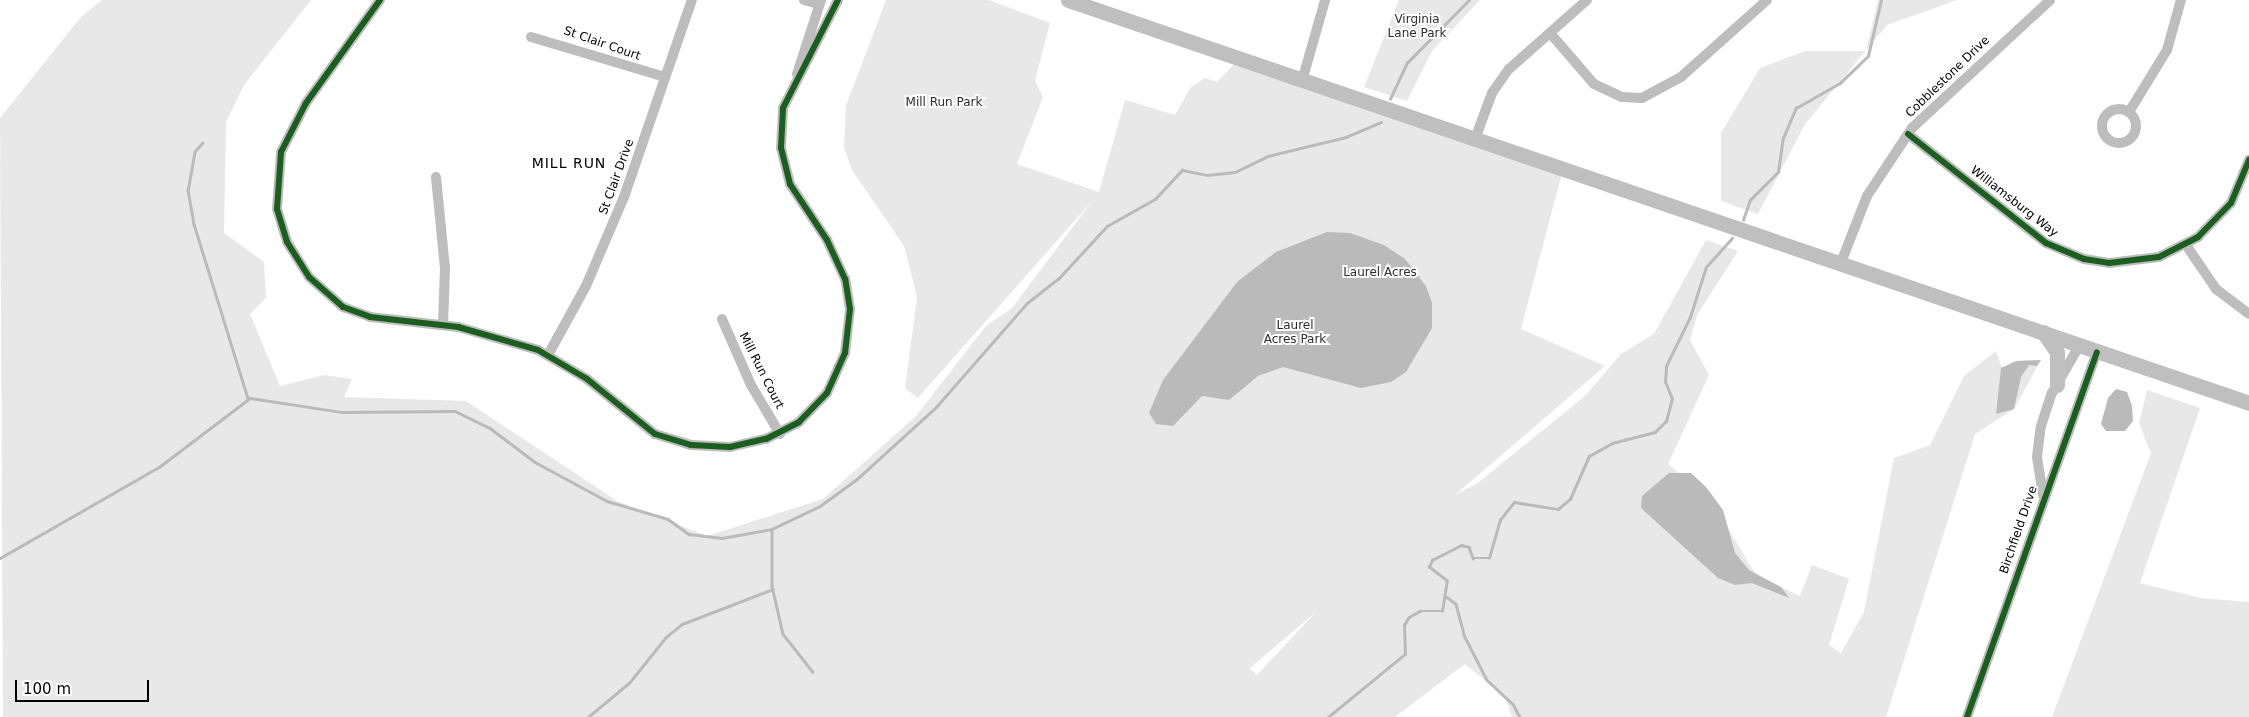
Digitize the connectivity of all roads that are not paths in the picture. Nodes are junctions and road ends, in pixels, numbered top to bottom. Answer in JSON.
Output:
{"nodes":[{"id":1,"x":380,"y":0,"type":"edge"},
{"id":2,"x":692,"y":0,"type":"edge"},
{"id":3,"x":804,"y":0,"type":"edge"},
{"id":4,"x":838,"y":0,"type":"edge"},
{"id":5,"x":1068,"y":0,"type":"edge"},
{"id":6,"x":1325,"y":0,"type":"edge"},
{"id":7,"x":1587,"y":0,"type":"edge"},
{"id":8,"x":1768,"y":0,"type":"edge"},
{"id":9,"x":2050,"y":0,"type":"edge"},
{"id":10,"x":2180,"y":0,"type":"edge"},
{"id":11,"x":820,"y":2,"type":"edge"},
{"id":12,"x":1550,"y":32,"type":"junction"},
{"id":13,"x":531,"y":37,"type":"dead end"},
{"id":14,"x":797,"y":75,"type":"junction"},
{"id":15,"x":665,"y":78,"type":"junction"},
{"id":16,"x":1302,"y":80,"type":"junction"},
{"id":17,"x":2129,"y":112,"type":"dead end"},
{"id":18,"x":1908,"y":134,"type":"junction"},
{"id":19,"x":1475,"y":139,"type":"junction"},
{"id":20,"x":2249,"y":160,"type":"edge"},
{"id":21,"x":436,"y":177,"type":"dead end"},
{"id":22,"x":2186,"y":245,"type":"junction"},
{"id":23,"x":1840,"y":265,"type":"junction"},
{"id":24,"x":2249,"y":314,"type":"edge"},
{"id":25,"x":722,"y":319,"type":"dead end"},
{"id":26,"x":443,"y":324,"type":"junction"},
{"id":27,"x":2043,"y":332,"type":"junction"},
{"id":28,"x":2079,"y":346,"type":"junction"},
{"id":29,"x":2097,"y":352,"type":"junction"},
{"id":30,"x":548,"y":355,"type":"junction"},
{"id":31,"x":2057,"y":385,"type":"junction"},
{"id":32,"x":2249,"y":403,"type":"edge"},
{"id":33,"x":780,"y":434,"type":"junction"},
{"id":34,"x":2043,"y":496,"type":"junction"},
{"id":35,"x":1967,"y":717,"type":"edge"}],
"edges":[{"from":1,"to":26,"type":"street"},
{"from":2,"to":15,"type":"street","name":"St Clair Drive"},
{"from":3,"to":11,"type":"street"},
{"from":4,"to":14,"type":"street"},
{"from":5,"to":16,"type":"main road"},
{"from":6,"to":16,"type":"street"},
{"from":7,"to":12,"type":"street"},
{"from":8,"to":12,"type":"street"},
{"from":9,"to":18,"type":"street","name":"Cobblestone Drive"},
{"from":10,"to":17,"type":"street"},
{"from":11,"to":14,"type":"street"},
{"from":12,"to":19,"type":"street"},
{"from":13,"to":15,"type":"street","name":"St Clair Court"},
{"from":14,"to":33,"type":"street"},
{"from":15,"to":30,"type":"street","name":"St Clair Drive"},
{"from":16,"to":19,"type":"main road"},
{"from":18,"to":22,"type":"street","name":"Williamsburg Way"},
{"from":18,"to":23,"type":"street","name":"Cobblestone Drive"},
{"from":19,"to":23,"type":"main road"},
{"from":20,"to":22,"type":"street","name":"Williamsburg Way"},
{"from":21,"to":26,"type":"street"},
{"from":22,"to":24,"type":"street"},
{"from":23,"to":27,"type":"main road"},
{"from":25,"to":33,"type":"street","name":"Mill Run Court"},
{"from":26,"to":30,"type":"street"},
{"from":27,"to":28,"type":"main road"},
{"from":27,"to":31,"type":"main road"},
{"from":28,"to":29,"type":"main road"},
{"from":28,"to":31,"type":"street","name":"Birchfield Drive"},
{"from":29,"to":32,"type":"main road"},
{"from":29,"to":34,"type":"street","name":"Birchfield Drive"},
{"from":30,"to":33,"type":"street"},
{"from":31,"to":34,"type":"street","name":"Birchfield Drive"},
{"from":34,"to":35,"type":"street","name":"Birchfield Drive"}]}
